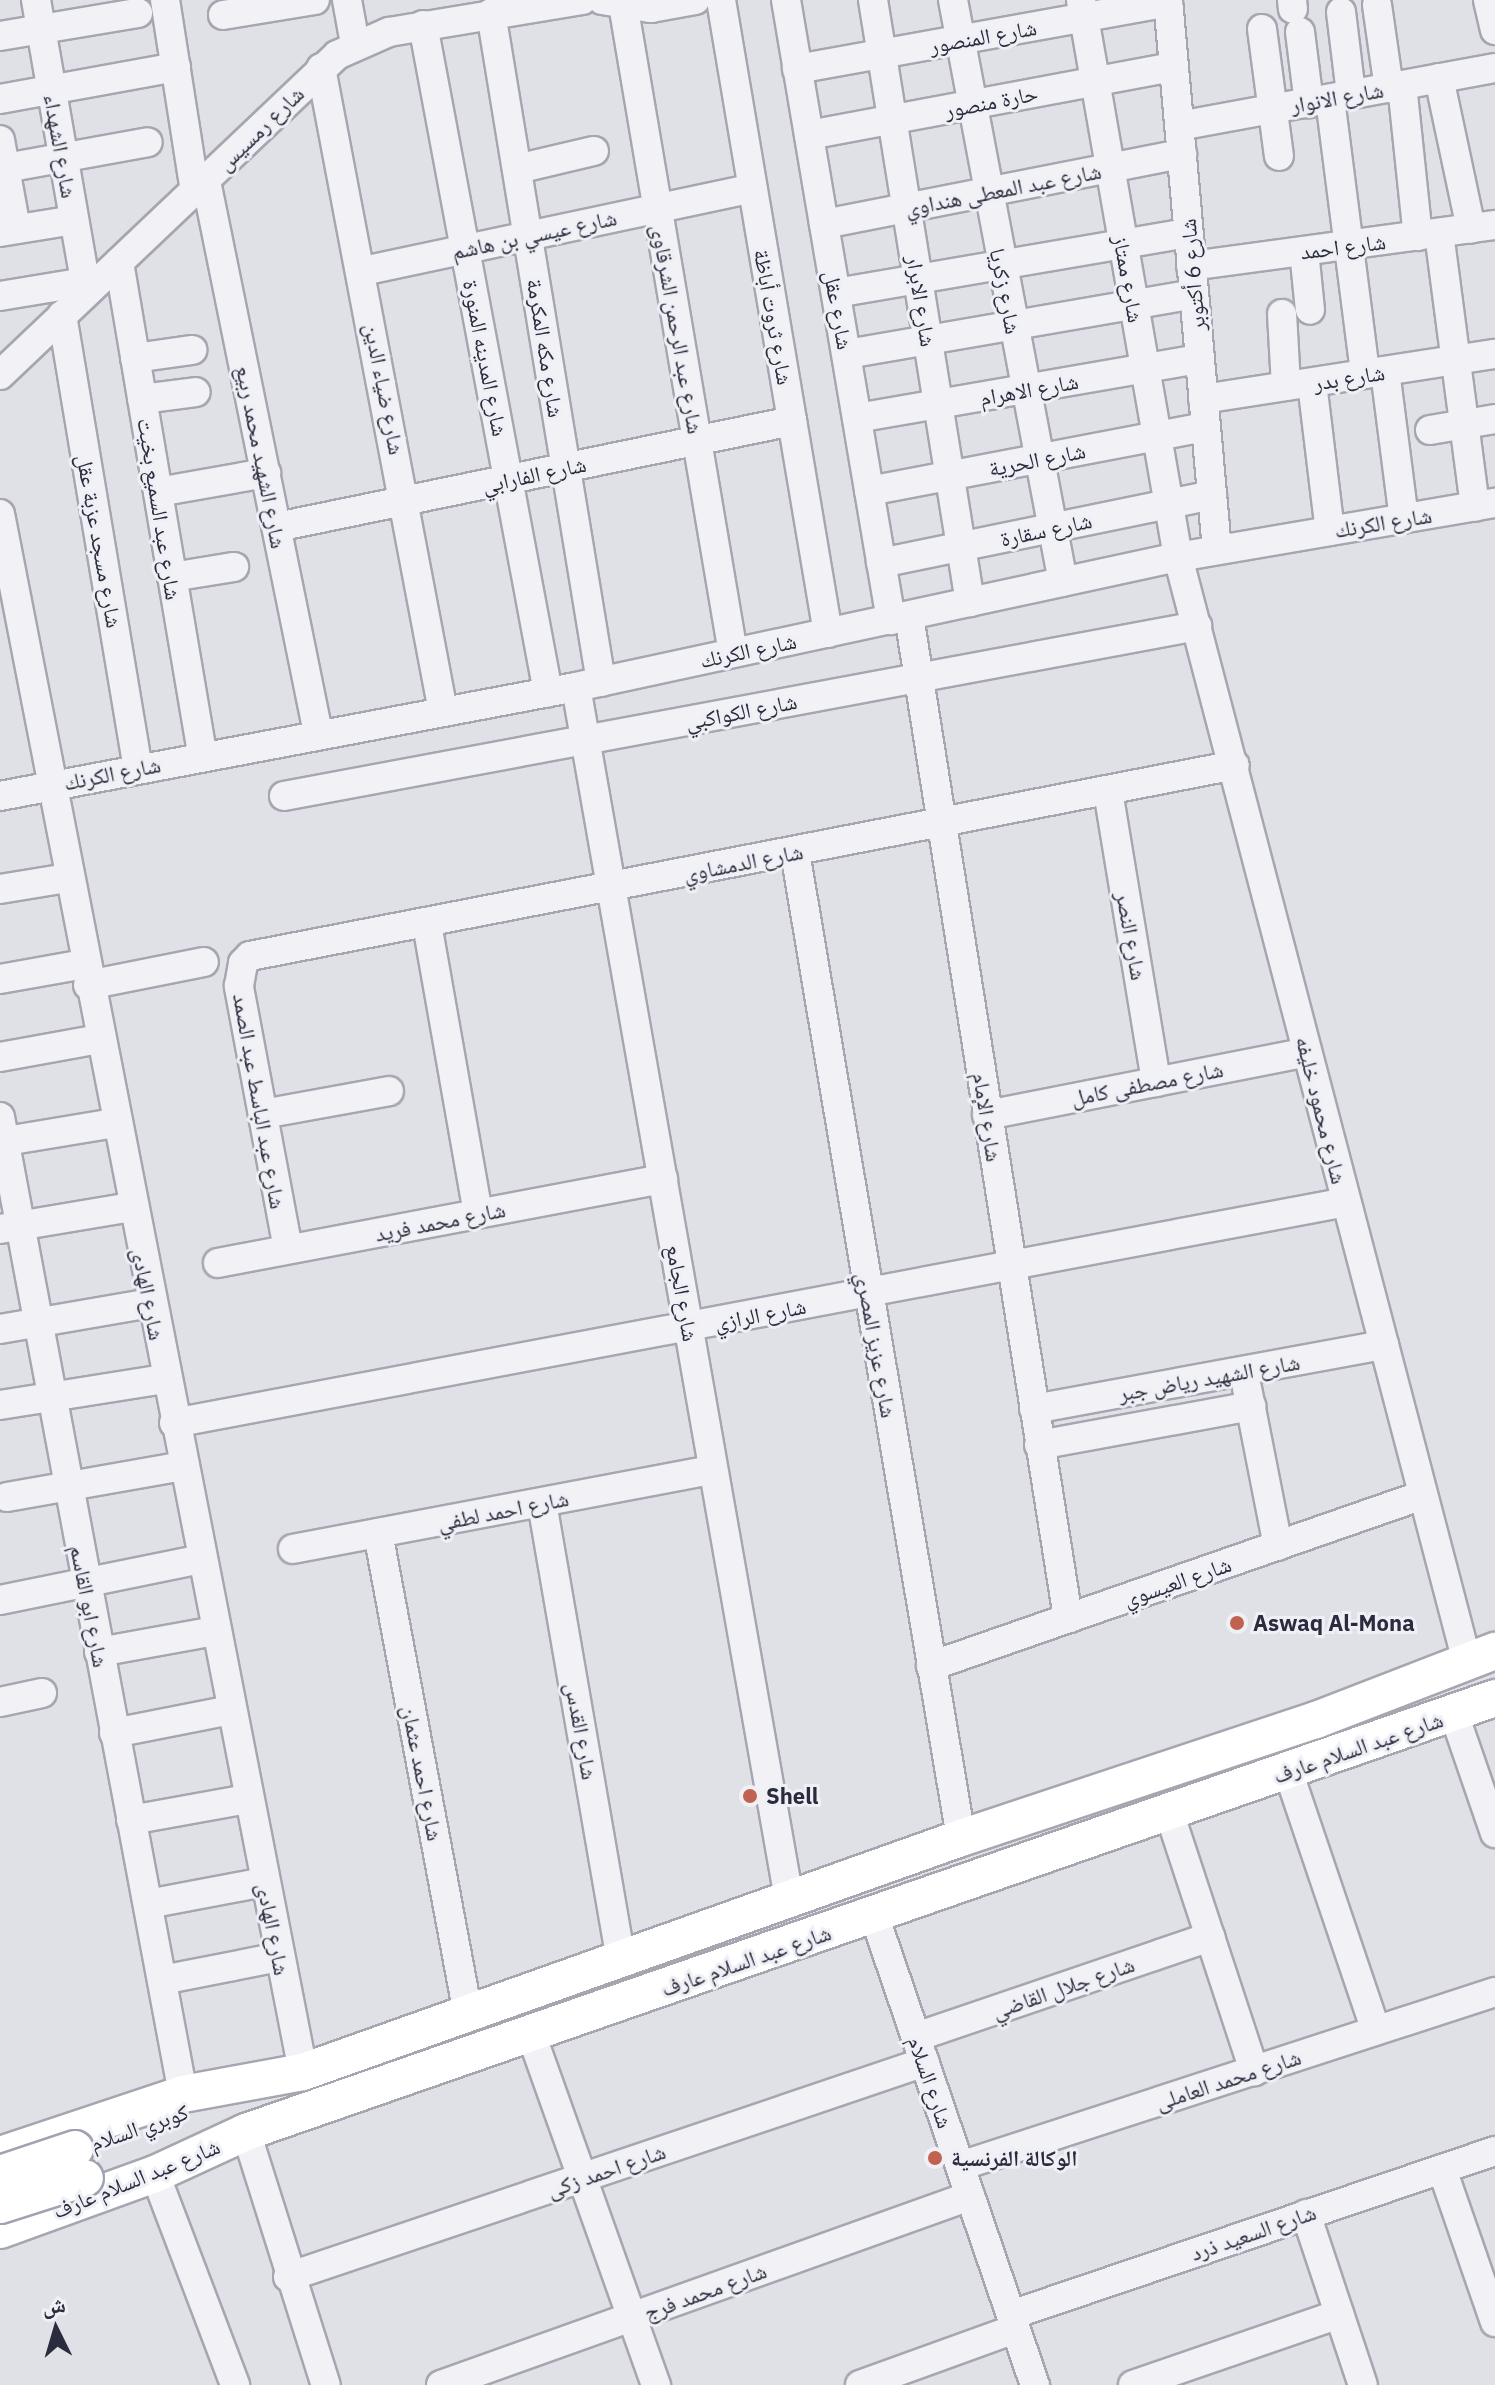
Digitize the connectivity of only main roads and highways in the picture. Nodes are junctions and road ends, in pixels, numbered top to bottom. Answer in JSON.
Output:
{"nodes":[{"id":1,"x":1481,"y":1657,"type":"edge"},
{"id":2,"x":1495,"y":1698,"type":"edge"},
{"id":3,"x":291,"y":2076,"type":"junction"},
{"id":4,"x":246,"y":2132,"type":"junction"},
{"id":5,"x":34,"y":2143,"type":"junction"},
{"id":6,"x":0,"y":2155,"type":"edge"},
{"id":7,"x":80,"y":2164,"type":"junction"},
{"id":8,"x":0,"y":2174,"type":"edge"},
{"id":9,"x":0,"y":2205,"type":"edge"},
{"id":10,"x":56,"y":2212,"type":"junction"},
{"id":11,"x":0,"y":2230,"type":"edge"}],
"edges":[{"from":1,"to":3,"type":"main road","name":"شارع عبد السلام عارف"},
{"from":2,"to":4,"type":"main road","name":"شارع عبد السلام عارف"},
{"from":3,"to":5,"type":"main road","name":"شارع عبد السلام عارف"},
{"from":3,"to":7,"type":"main road","name":"كوبري السلام"},
{"from":4,"to":7,"type":"main road","name":"كوبري السلام"},
{"from":4,"to":10,"type":"main road","name":"شارع عبد السلام عارف"},
{"from":5,"to":6,"type":"main road","name":"شارع عبد السلام عارف"},
{"from":5,"to":10,"type":"main road"},
{"from":7,"to":8,"type":"main road","name":"كوبري السلام","bridge":true},
{"from":7,"to":9,"type":"main road","name":"كوبري السلام","bridge":true},
{"from":10,"to":11,"type":"main road","name":"شارع عبد السلام عارف"}]}
